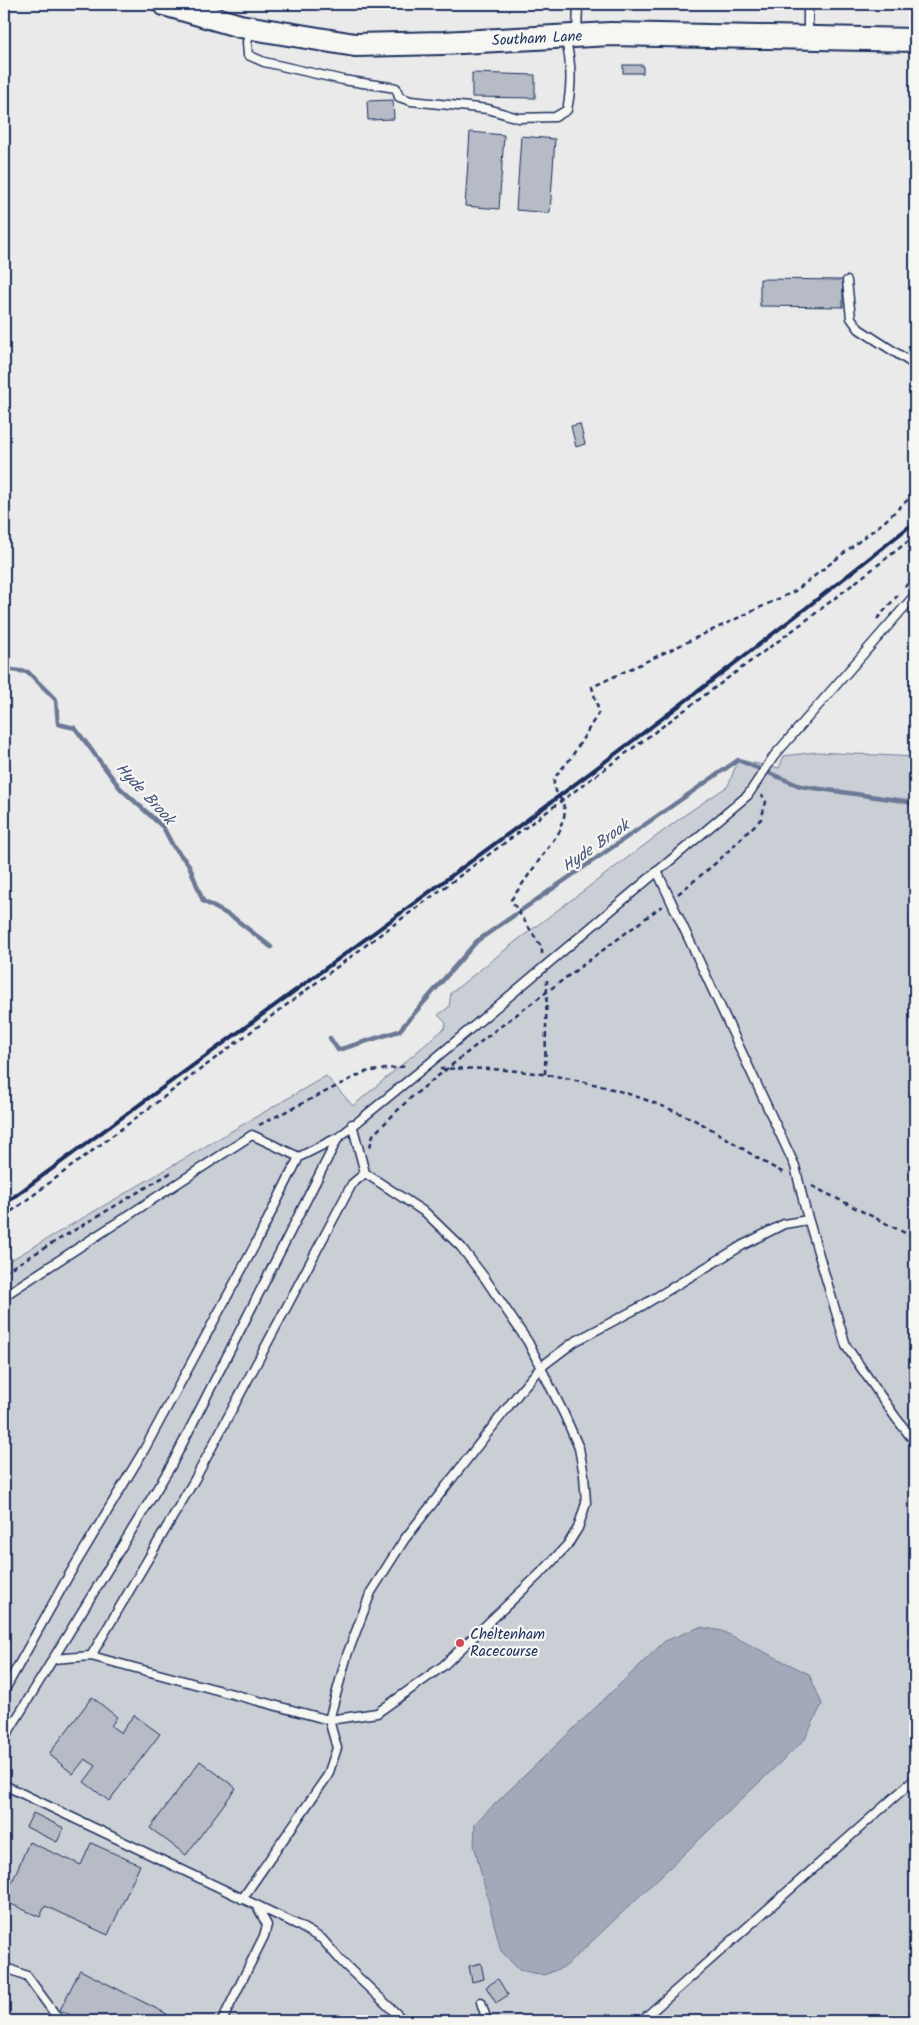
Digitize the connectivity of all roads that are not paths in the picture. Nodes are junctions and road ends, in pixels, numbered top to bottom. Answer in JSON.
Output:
{"nodes":[{"id":1,"x":164,"y":4,"type":"edge"},
{"id":2,"x":578,"y":4,"type":"edge"},
{"id":3,"x":808,"y":4,"type":"edge"},
{"id":4,"x":252,"y":28,"type":"junction"},
{"id":5,"x":571,"y":36,"type":"junction"},
{"id":6,"x":808,"y":38,"type":"junction"},
{"id":7,"x":915,"y":40,"type":"edge"},
{"id":8,"x":847,"y":281,"type":"dead end"},
{"id":9,"x":915,"y":365,"type":"edge"},
{"id":10,"x":915,"y":595,"type":"edge"},
{"id":11,"x":657,"y":871,"type":"junction"},
{"id":12,"x":352,"y":1124,"type":"junction"},
{"id":13,"x":338,"y":1138,"type":"junction"},
{"id":14,"x":299,"y":1157,"type":"junction"},
{"id":15,"x":365,"y":1174,"type":"junction"},
{"id":16,"x":808,"y":1220,"type":"junction"},
{"id":17,"x":4,"y":1296,"type":"edge"},
{"id":18,"x":541,"y":1367,"type":"junction"},
{"id":19,"x":915,"y":1439,"type":"edge"},
{"id":20,"x":91,"y":1656,"type":"junction"},
{"id":21,"x":53,"y":1659,"type":"junction"},
{"id":22,"x":4,"y":1691,"type":"edge"},
{"id":23,"x":329,"y":1720,"type":"junction"},
{"id":24,"x":4,"y":1739,"type":"edge"},
{"id":25,"x":915,"y":1779,"type":"edge"},
{"id":26,"x":4,"y":1785,"type":"edge"},
{"id":27,"x":242,"y":1899,"type":"junction"},
{"id":28,"x":256,"y":1905,"type":"junction"},
{"id":29,"x":4,"y":1967,"type":"edge"},
{"id":30,"x":481,"y":2002,"type":"dead end"},
{"id":31,"x":60,"y":2021,"type":"edge"},
{"id":32,"x":222,"y":2021,"type":"edge"},
{"id":33,"x":404,"y":2021,"type":"edge"},
{"id":34,"x":487,"y":2021,"type":"edge"},
{"id":35,"x":641,"y":2021,"type":"edge"}],
"edges":[{"from":1,"to":4,"type":"street","name":"Southam Lane"},
{"from":2,"to":5,"type":"lane"},
{"from":3,"to":6,"type":"lane"},
{"from":4,"to":5,"type":"street","name":"Southam Lane"},
{"from":4,"to":5,"type":"lane"},
{"from":5,"to":6,"type":"street","name":"Southam Lane"},
{"from":6,"to":7,"type":"street","name":"Southam Lane"},
{"from":8,"to":9,"type":"lane"},
{"from":10,"to":11,"type":"lane"},
{"from":11,"to":12,"type":"lane"},
{"from":11,"to":16,"type":"lane"},
{"from":12,"to":13,"type":"lane"},
{"from":12,"to":15,"type":"lane"},
{"from":13,"to":14,"type":"lane"},
{"from":13,"to":21,"type":"lane"},
{"from":14,"to":17,"type":"lane"},
{"from":14,"to":22,"type":"lane"},
{"from":15,"to":18,"type":"lane"},
{"from":15,"to":20,"type":"lane"},
{"from":16,"to":18,"type":"lane"},
{"from":16,"to":19,"type":"lane"},
{"from":18,"to":23,"type":"lane"},
{"from":18,"to":23,"type":"lane"},
{"from":20,"to":21,"type":"lane"},
{"from":20,"to":23,"type":"lane"},
{"from":21,"to":24,"type":"lane"},
{"from":23,"to":27,"type":"lane"},
{"from":25,"to":35,"type":"lane"},
{"from":26,"to":27,"type":"lane"},
{"from":27,"to":28,"type":"lane"},
{"from":28,"to":32,"type":"lane"},
{"from":28,"to":33,"type":"lane"},
{"from":29,"to":31,"type":"lane"},
{"from":30,"to":34,"type":"lane"}]}
